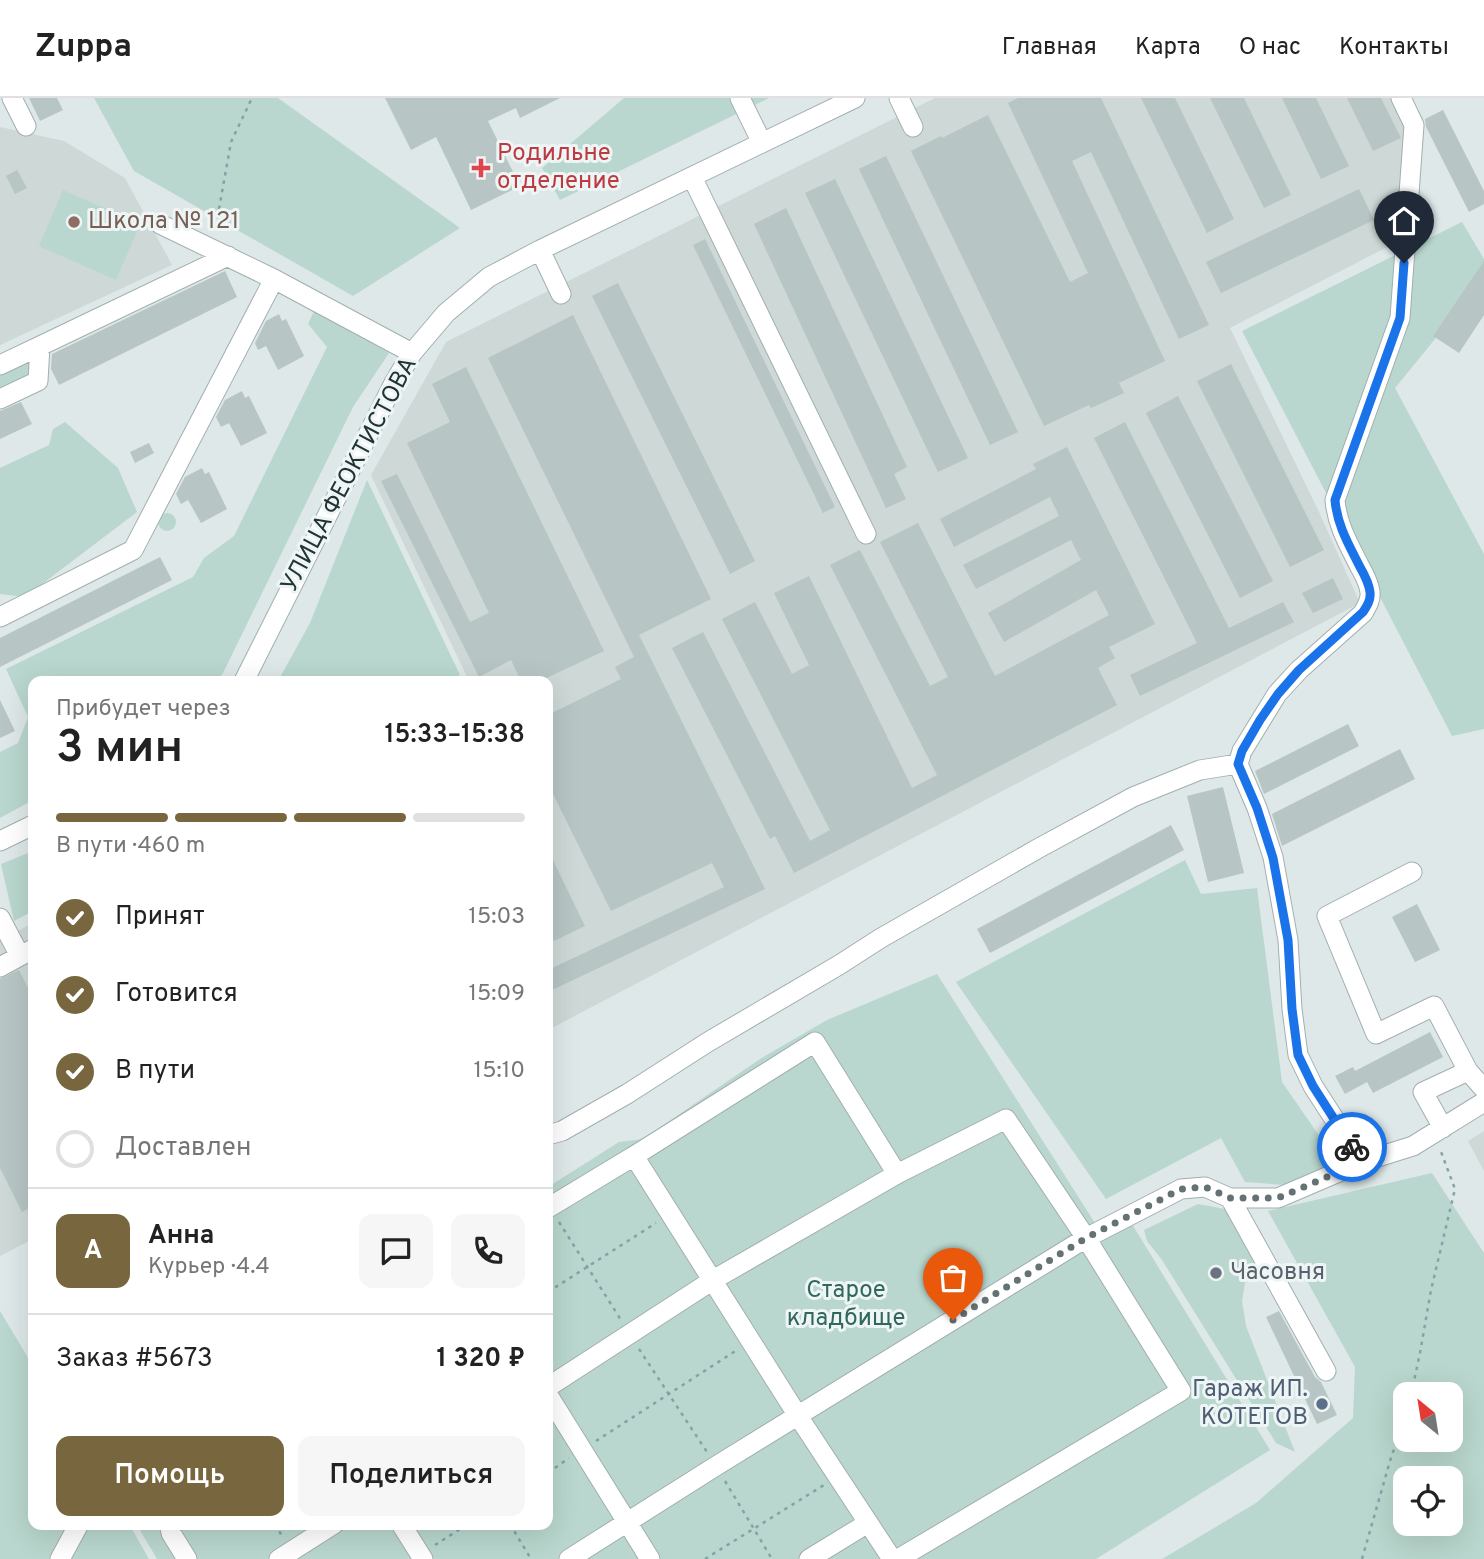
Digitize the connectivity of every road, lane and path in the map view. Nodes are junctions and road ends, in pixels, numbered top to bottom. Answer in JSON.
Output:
{"nodes":[{"id":1,"x":12,"y":98,"type":"edge"},
{"id":2,"x":252,"y":98,"type":"edge"},
{"id":3,"x":740,"y":98,"type":"edge"},
{"id":4,"x":855,"y":98,"type":"edge"},
{"id":5,"x":899,"y":98,"type":"edge"},
{"id":6,"x":1401,"y":98,"type":"edge"},
{"id":7,"x":26,"y":126,"type":"dead end"},
{"id":8,"x":913,"y":127,"type":"dead end"},
{"id":9,"x":762,"y":143,"type":"junction"},
{"id":10,"x":692,"y":177,"type":"junction"},
{"id":11,"x":219,"y":209,"type":"dead end"},
{"id":12,"x":160,"y":224,"type":"dead end"},
{"id":13,"x":540,"y":250,"type":"junction"},
{"id":14,"x":228,"y":256,"type":"junction"},
{"id":15,"x":274,"y":279,"type":"junction"},
{"id":16,"x":561,"y":294,"type":"dead end"},
{"id":17,"x":40,"y":346,"type":"junction"},
{"id":18,"x":412,"y":353,"type":"junction"},
{"id":19,"x":0,"y":365,"type":"edge"},
{"id":20,"x":0,"y":399,"type":"edge"},
{"id":21,"x":866,"y":534,"type":"dead end"},
{"id":22,"x":0,"y":617,"type":"edge"},
{"id":23,"x":247,"y":676,"type":"edge"},
{"id":24,"x":1238,"y":764,"type":"junction"},
{"id":25,"x":28,"y":827,"type":"edge"},
{"id":26,"x":0,"y":841,"type":"edge"},
{"id":27,"x":1412,"y":872,"type":"dead end"},
{"id":28,"x":0,"y":918,"type":"edge"},
{"id":29,"x":26,"y":953,"type":"edge"},
{"id":30,"x":0,"y":967,"type":"edge"},
{"id":31,"x":1468,"y":1071,"type":"junction"},
{"id":32,"x":1484,"y":1089,"type":"edge"},
{"id":33,"x":1484,"y":1102,"type":"edge"},
{"id":34,"x":1438,"y":1130,"type":"junction"},
{"id":35,"x":553,"y":1134,"type":"edge"},
{"id":36,"x":634,"y":1156,"type":"junction"},
{"id":37,"x":1362,"y":1162,"type":"junction"},
{"id":38,"x":897,"y":1174,"type":"junction"},
{"id":39,"x":1230,"y":1198,"type":"junction"},
{"id":40,"x":553,"y":1206,"type":"edge"},
{"id":41,"x":553,"y":1214,"type":"edge"},
{"id":42,"x":670,"y":1214,"type":"junction"},
{"id":43,"x":1086,"y":1238,"type":"junction"},
{"id":44,"x":587,"y":1267,"type":"junction"},
{"id":45,"x":713,"y":1280,"type":"junction"},
{"id":46,"x":553,"y":1289,"type":"edge"},
{"id":47,"x":629,"y":1333,"type":"junction"},
{"id":48,"x":752,"y":1341,"type":"junction"},
{"id":49,"x":1326,"y":1371,"type":"dead end"},
{"id":50,"x":1414,"y":1382,"type":"edge"},
{"id":51,"x":553,"y":1384,"type":"edge"},
{"id":52,"x":668,"y":1394,"type":"junction"},
{"id":53,"x":553,"y":1403,"type":"edge"},
{"id":54,"x":798,"y":1416,"type":"junction"},
{"id":55,"x":582,"y":1450,"type":"junction"},
{"id":56,"x":1393,"y":1452,"type":"edge"},
{"id":57,"x":716,"y":1466,"type":"junction"},
{"id":58,"x":553,"y":1470,"type":"edge"},
{"id":59,"x":838,"y":1476,"type":"junction"},
{"id":60,"x":628,"y":1523,"type":"junction"},
{"id":61,"x":867,"y":1524,"type":"junction"},
{"id":62,"x":753,"y":1529,"type":"junction"},
{"id":63,"x":76,"y":1530,"type":"edge"},
{"id":64,"x":170,"y":1530,"type":"edge"},
{"id":65,"x":325,"y":1530,"type":"edge"},
{"id":66,"x":405,"y":1530,"type":"edge"},
{"id":67,"x":459,"y":1530,"type":"edge"},
{"id":68,"x":514,"y":1530,"type":"edge"},
{"id":69,"x":421,"y":1557,"type":"edge"},
{"id":70,"x":60,"y":1559,"type":"edge"},
{"id":71,"x":187,"y":1559,"type":"edge"},
{"id":72,"x":279,"y":1559,"type":"edge"},
{"id":73,"x":531,"y":1559,"type":"edge"},
{"id":74,"x":569,"y":1559,"type":"edge"},
{"id":75,"x":650,"y":1559,"type":"edge"},
{"id":76,"x":705,"y":1559,"type":"edge"},
{"id":77,"x":772,"y":1559,"type":"edge"},
{"id":78,"x":809,"y":1559,"type":"edge"},
{"id":79,"x":892,"y":1559,"type":"edge"},
{"id":80,"x":898,"y":1559,"type":"edge"},
{"id":81,"x":1362,"y":1559,"type":"edge"}],
"edges":[{"from":1,"to":7,"type":"street"},
{"from":2,"to":11,"type":"path"},
{"from":3,"to":9,"type":"street"},
{"from":4,"to":9,"type":"street","name":"УЛИЦА ФЕОКТИСТОВА"},
{"from":5,"to":8,"type":"street"},
{"from":6,"to":24,"type":"street"},
{"from":9,"to":10,"type":"street","name":"УЛИЦА ФЕОКТИСТОВА"},
{"from":10,"to":13,"type":"street","name":"УЛИЦА ФЕОКТИСТОВА"},
{"from":10,"to":21,"type":"street"},
{"from":12,"to":14,"type":"street"},
{"from":13,"to":16,"type":"street"},
{"from":13,"to":18,"type":"street","name":"УЛИЦА ФЕОКТИСТОВА"},
{"from":14,"to":15,"type":"street"},
{"from":14,"to":17,"type":"street"},
{"from":15,"to":18,"type":"street"},
{"from":15,"to":22,"type":"street"},
{"from":17,"to":19,"type":"street"},
{"from":17,"to":20,"type":"street"},
{"from":18,"to":23,"type":"street","name":"УЛИЦА ФЕОКТИСТОВА"},
{"from":24,"to":35,"type":"street"},
{"from":24,"to":37,"type":"street"},
{"from":25,"to":26,"type":"street"},
{"from":27,"to":31,"type":"street"},
{"from":28,"to":29,"type":"street"},
{"from":29,"to":30,"type":"street"},
{"from":31,"to":32,"type":"street"},
{"from":31,"to":34,"type":"street"},
{"from":33,"to":34,"type":"street"},
{"from":34,"to":37,"type":"street"},
{"from":34,"to":50,"type":"path"},
{"from":36,"to":38,"type":"street"},
{"from":36,"to":40,"type":"street"},
{"from":36,"to":42,"type":"street"},
{"from":37,"to":39,"type":"street"},
{"from":38,"to":43,"type":"street"},
{"from":38,"to":45,"type":"street"},
{"from":39,"to":43,"type":"street"},
{"from":39,"to":49,"type":"street"},
{"from":41,"to":44,"type":"path"},
{"from":42,"to":44,"type":"path"},
{"from":42,"to":45,"type":"street"},
{"from":43,"to":54,"type":"street"},
{"from":43,"to":80,"type":"street"},
{"from":44,"to":46,"type":"path"},
{"from":44,"to":47,"type":"path"},
{"from":45,"to":47,"type":"street"},
{"from":45,"to":48,"type":"street"},
{"from":47,"to":51,"type":"street"},
{"from":47,"to":52,"type":"path"},
{"from":48,"to":52,"type":"path"},
{"from":48,"to":54,"type":"street"},
{"from":52,"to":55,"type":"path"},
{"from":52,"to":57,"type":"path"},
{"from":53,"to":55,"type":"street"},
{"from":54,"to":57,"type":"street"},
{"from":54,"to":59,"type":"street"},
{"from":55,"to":58,"type":"path"},
{"from":55,"to":60,"type":"street"},
{"from":56,"to":81,"type":"path"},
{"from":57,"to":60,"type":"street"},
{"from":57,"to":62,"type":"path"},
{"from":59,"to":61,"type":"street"},
{"from":59,"to":62,"type":"path"},
{"from":60,"to":74,"type":"street"},
{"from":60,"to":75,"type":"street"},
{"from":61,"to":78,"type":"street"},
{"from":61,"to":79,"type":"street"},
{"from":62,"to":76,"type":"path"},
{"from":62,"to":77,"type":"path"},
{"from":63,"to":70,"type":"street"},
{"from":64,"to":71,"type":"street"},
{"from":65,"to":72,"type":"street"},
{"from":66,"to":69,"type":"street"},
{"from":67,"to":69,"type":"path"},
{"from":68,"to":73,"type":"path"}]}
